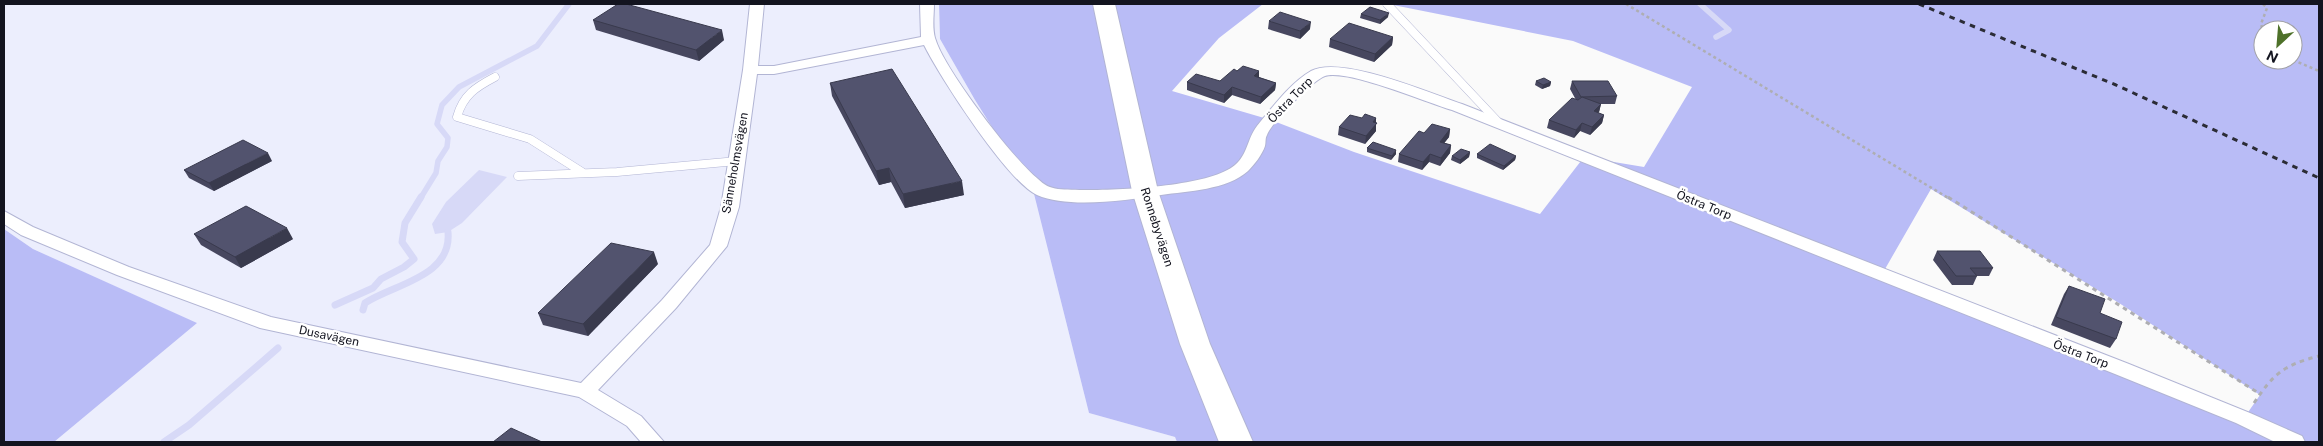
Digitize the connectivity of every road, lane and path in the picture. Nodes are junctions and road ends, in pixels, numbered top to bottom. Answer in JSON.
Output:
{"nodes":[{"id":1,"x":757,"y":4,"type":"edge"},
{"id":2,"x":927,"y":4,"type":"edge"},
{"id":3,"x":1104,"y":4,"type":"edge"},
{"id":4,"x":1387,"y":4,"type":"edge"},
{"id":5,"x":1626,"y":4,"type":"edge"},
{"id":6,"x":2263,"y":4,"type":"edge"},
{"id":7,"x":2262,"y":20,"type":"edge"},
{"id":8,"x":928,"y":40,"type":"junction"},
{"id":9,"x":2303,"y":64,"type":"edge"},
{"id":10,"x":750,"y":70,"type":"junction"},
{"id":11,"x":2319,"y":71,"type":"edge"},
{"id":12,"x":495,"y":76,"type":"dead end"},
{"id":13,"x":1502,"y":126,"type":"junction"},
{"id":14,"x":737,"y":161,"type":"junction"},
{"id":15,"x":582,"y":172,"type":"junction"},
{"id":16,"x":518,"y":176,"type":"dead end"},
{"id":17,"x":1145,"y":190,"type":"junction"},
{"id":18,"x":4,"y":216,"type":"edge"},
{"id":19,"x":2319,"y":356,"type":"edge"},
{"id":20,"x":585,"y":391,"type":"junction"},
{"id":21,"x":2260,"y":394,"type":"junction"},
{"id":22,"x":2243,"y":418,"type":"junction"},
{"id":23,"x":653,"y":442,"type":"edge"},
{"id":24,"x":1236,"y":442,"type":"edge"},
{"id":25,"x":2294,"y":442,"type":"edge"}],
"edges":[{"from":1,"to":10,"type":"street","name":"Sänneholmsvägen"},
{"from":2,"to":8,"type":"street"},
{"from":3,"to":17,"type":"main road","name":"Ronnebyvägen"},
{"from":4,"to":13,"type":"lane"},
{"from":5,"to":21,"type":"path"},
{"from":6,"to":7,"type":"path"},
{"from":8,"to":10,"type":"street"},
{"from":8,"to":17,"type":"street","name":"Östra Torp"},
{"from":9,"to":11,"type":"path"},
{"from":10,"to":14,"type":"street","name":"Sänneholmsvägen"},
{"from":12,"to":15,"type":"lane"},
{"from":13,"to":17,"type":"street","name":"Östra Torp"},
{"from":13,"to":22,"type":"street","name":"Östra Torp"},
{"from":14,"to":15,"type":"lane"},
{"from":14,"to":20,"type":"street","name":"Sänneholmsvägen"},
{"from":15,"to":16,"type":"lane"},
{"from":17,"to":24,"type":"main road","name":"Ronnebyvägen"},
{"from":18,"to":20,"type":"street","name":"Dusavägen"},
{"from":19,"to":21,"type":"path"},
{"from":20,"to":23,"type":"street","name":"Dusavägen"},
{"from":21,"to":22,"type":"path"},
{"from":22,"to":25,"type":"street","name":"Östra Torp"}]}
